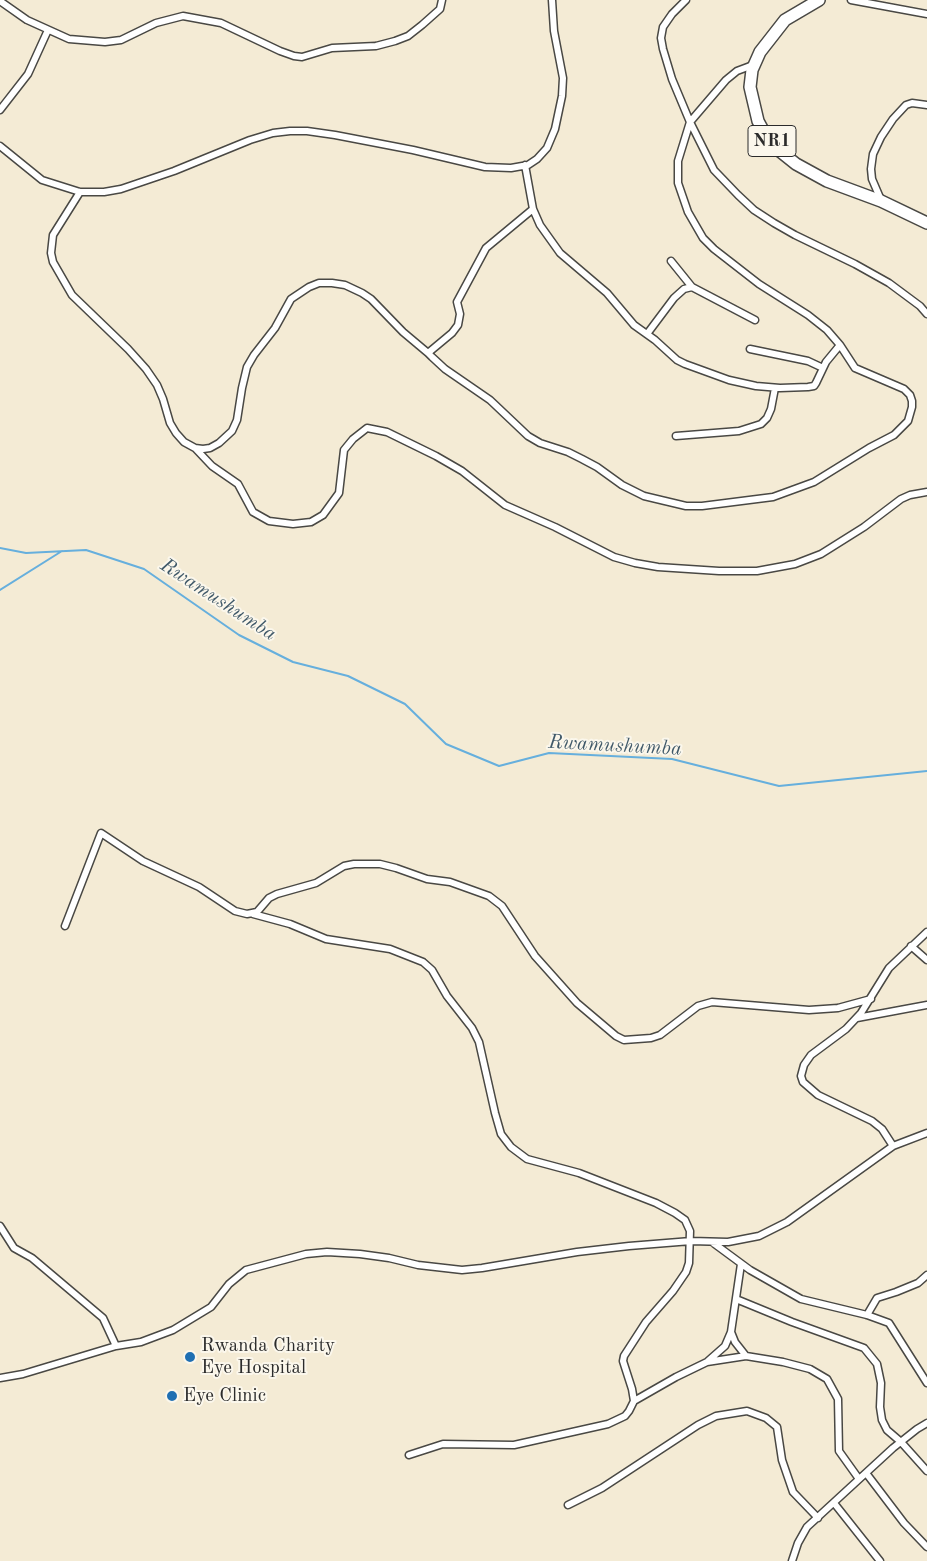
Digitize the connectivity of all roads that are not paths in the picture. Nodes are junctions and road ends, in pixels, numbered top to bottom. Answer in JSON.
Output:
{"nodes":[{"id":1,"x":442,"y":0,"type":"edge"},
{"id":2,"x":552,"y":0,"type":"edge"},
{"id":3,"x":686,"y":0,"type":"edge"},
{"id":4,"x":819,"y":0,"type":"edge"},
{"id":5,"x":850,"y":0,"type":"edge"},
{"id":6,"x":0,"y":1,"type":"edge"},
{"id":7,"x":927,"y":14,"type":"edge"},
{"id":8,"x":48,"y":30,"type":"junction"},
{"id":9,"x":754,"y":65,"type":"junction"},
{"id":10,"x":927,"y":105,"type":"edge"},
{"id":11,"x":0,"y":110,"type":"edge"},
{"id":12,"x":690,"y":122,"type":"junction"},
{"id":13,"x":0,"y":146,"type":"edge"},
{"id":14,"x":525,"y":165,"type":"junction"},
{"id":15,"x":80,"y":192,"type":"junction"},
{"id":16,"x":881,"y":201,"type":"junction"},
{"id":17,"x":533,"y":208,"type":"junction"},
{"id":18,"x":927,"y":223,"type":"edge"},
{"id":19,"x":671,"y":261,"type":"dead end"},
{"id":20,"x":692,"y":286,"type":"junction"},
{"id":21,"x":927,"y":314,"type":"edge"},
{"id":22,"x":755,"y":320,"type":"dead end"},
{"id":23,"x":647,"y":334,"type":"junction"},
{"id":24,"x":840,"y":345,"type":"junction"},
{"id":25,"x":750,"y":349,"type":"dead end"},
{"id":26,"x":428,"y":353,"type":"junction"},
{"id":27,"x":823,"y":368,"type":"junction"},
{"id":28,"x":775,"y":388,"type":"junction"},
{"id":29,"x":676,"y":436,"type":"dead end"},
{"id":30,"x":195,"y":448,"type":"junction"},
{"id":31,"x":927,"y":492,"type":"edge"},
{"id":32,"x":252,"y":914,"type":"junction"},
{"id":33,"x":65,"y":926,"type":"dead end"},
{"id":34,"x":927,"y":932,"type":"edge"},
{"id":35,"x":911,"y":946,"type":"junction"},
{"id":36,"x":927,"y":960,"type":"edge"},
{"id":37,"x":871,"y":999,"type":"junction"},
{"id":38,"x":927,"y":1006,"type":"edge"},
{"id":39,"x":857,"y":1018,"type":"junction"},
{"id":40,"x":927,"y":1132,"type":"edge"},
{"id":41,"x":893,"y":1146,"type":"junction"},
{"id":42,"x":0,"y":1226,"type":"edge"},
{"id":43,"x":691,"y":1242,"type":"junction"},
{"id":44,"x":712,"y":1242,"type":"junction"},
{"id":45,"x":741,"y":1264,"type":"junction"},
{"id":46,"x":927,"y":1275,"type":"edge"},
{"id":47,"x":736,"y":1299,"type":"junction"},
{"id":48,"x":867,"y":1315,"type":"junction"},
{"id":49,"x":731,"y":1332,"type":"junction"},
{"id":50,"x":116,"y":1346,"type":"junction"},
{"id":51,"x":746,"y":1356,"type":"junction"},
{"id":52,"x":707,"y":1362,"type":"junction"},
{"id":53,"x":0,"y":1378,"type":"edge"},
{"id":54,"x":927,"y":1383,"type":"edge"},
{"id":55,"x":634,"y":1401,"type":"junction"},
{"id":56,"x":927,"y":1423,"type":"edge"},
{"id":57,"x":901,"y":1442,"type":"junction"},
{"id":58,"x":409,"y":1455,"type":"dead end"},
{"id":59,"x":927,"y":1471,"type":"edge"},
{"id":60,"x":866,"y":1473,"type":"junction"},
{"id":61,"x":859,"y":1479,"type":"junction"},
{"id":62,"x":834,"y":1503,"type":"junction"},
{"id":63,"x":568,"y":1505,"type":"dead end"},
{"id":64,"x":818,"y":1518,"type":"junction"},
{"id":65,"x":927,"y":1547,"type":"edge"},
{"id":66,"x":792,"y":1561,"type":"edge"},
{"id":67,"x":880,"y":1561,"type":"edge"}],
"edges":[{"from":1,"to":8,"type":"street"},
{"from":2,"to":14,"type":"street"},
{"from":3,"to":12,"type":"street"},
{"from":4,"to":9,"type":"highway","number":"NR1"},
{"from":5,"to":7,"type":"street"},
{"from":6,"to":8,"type":"street"},
{"from":8,"to":11,"type":"street"},
{"from":9,"to":12,"type":"street"},
{"from":9,"to":16,"type":"highway","number":"NR1"},
{"from":10,"to":16,"type":"street"},
{"from":12,"to":21,"type":"street"},
{"from":12,"to":24,"type":"street"},
{"from":13,"to":15,"type":"street"},
{"from":14,"to":15,"type":"street"},
{"from":14,"to":17,"type":"street"},
{"from":15,"to":30,"type":"street"},
{"from":16,"to":18,"type":"highway","number":"NR1"},
{"from":17,"to":23,"type":"street"},
{"from":17,"to":26,"type":"street"},
{"from":19,"to":20,"type":"street"},
{"from":20,"to":22,"type":"street"},
{"from":20,"to":23,"type":"street"},
{"from":23,"to":28,"type":"street"},
{"from":24,"to":26,"type":"street"},
{"from":24,"to":27,"type":"street"},
{"from":25,"to":27,"type":"street"},
{"from":26,"to":30,"type":"street"},
{"from":27,"to":28,"type":"street"},
{"from":28,"to":29,"type":"street"},
{"from":30,"to":31,"type":"street"},
{"from":32,"to":33,"type":"street"},
{"from":32,"to":37,"type":"street"},
{"from":32,"to":43,"type":"street"},
{"from":34,"to":35,"type":"street"},
{"from":35,"to":36,"type":"street"},
{"from":35,"to":37,"type":"street"},
{"from":37,"to":39,"type":"street"},
{"from":38,"to":39,"type":"street"},
{"from":39,"to":41,"type":"street"},
{"from":40,"to":41,"type":"street"},
{"from":41,"to":44,"type":"street"},
{"from":42,"to":50,"type":"street"},
{"from":43,"to":44,"type":"street"},
{"from":43,"to":50,"type":"street"},
{"from":43,"to":55,"type":"street"},
{"from":44,"to":45,"type":"street"},
{"from":45,"to":47,"type":"street"},
{"from":45,"to":48,"type":"street"},
{"from":46,"to":48,"type":"street"},
{"from":47,"to":49,"type":"street"},
{"from":47,"to":57,"type":"street"},
{"from":48,"to":54,"type":"street"},
{"from":49,"to":51,"type":"street"},
{"from":49,"to":52,"type":"street"},
{"from":50,"to":53,"type":"street"},
{"from":51,"to":52,"type":"street"},
{"from":51,"to":61,"type":"street"},
{"from":52,"to":55,"type":"street"},
{"from":55,"to":58,"type":"street"},
{"from":56,"to":57,"type":"street"},
{"from":57,"to":59,"type":"street"},
{"from":57,"to":60,"type":"street"},
{"from":60,"to":61,"type":"street"},
{"from":60,"to":65,"type":"street"},
{"from":61,"to":62,"type":"street"},
{"from":62,"to":64,"type":"street"},
{"from":62,"to":67,"type":"street"},
{"from":63,"to":64,"type":"street"},
{"from":64,"to":66,"type":"street"}]}
